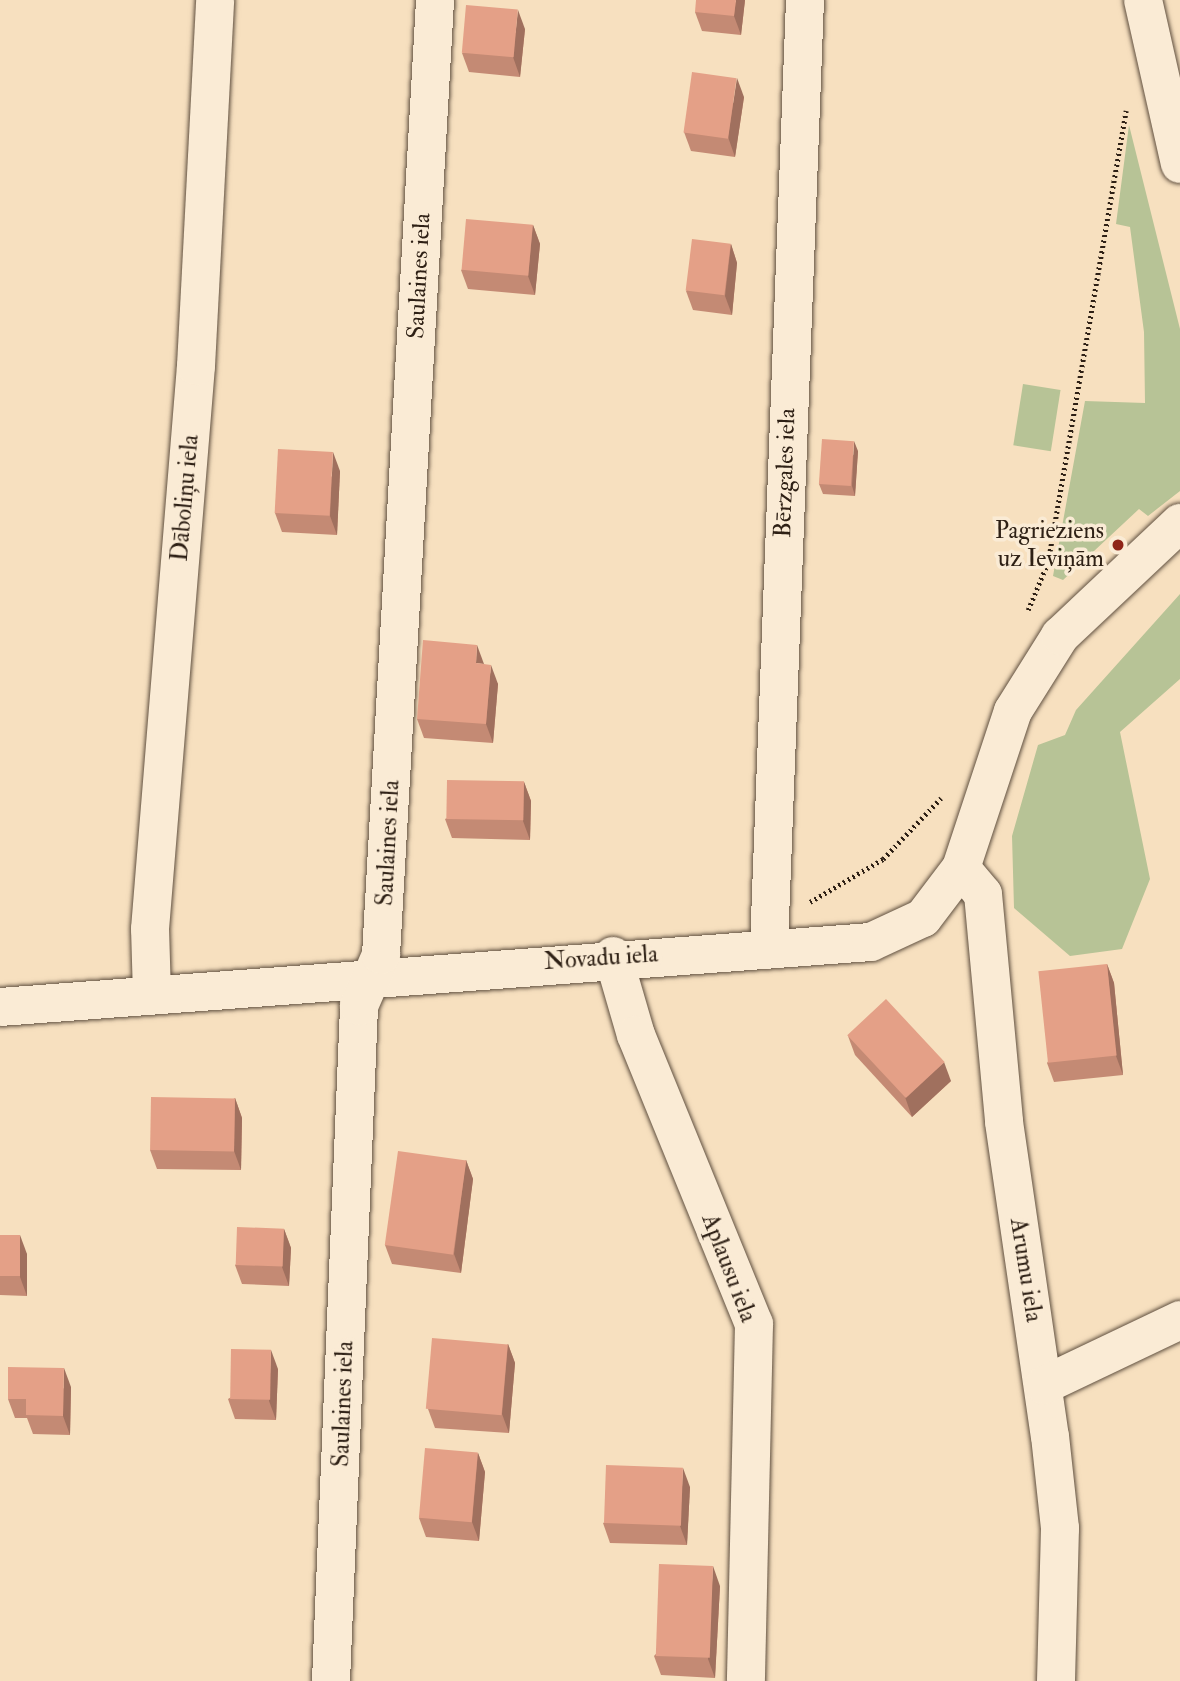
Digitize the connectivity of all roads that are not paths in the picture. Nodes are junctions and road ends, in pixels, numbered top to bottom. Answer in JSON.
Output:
{"nodes":[{"id":1,"x":215,"y":0,"type":"edge"},
{"id":2,"x":435,"y":0,"type":"edge"},
{"id":3,"x":805,"y":0,"type":"edge"},
{"id":4,"x":1143,"y":0,"type":"edge"},
{"id":5,"x":1180,"y":164,"type":"edge"},
{"id":6,"x":1180,"y":523,"type":"edge"},
{"id":7,"x":961,"y":868,"type":"junction"},
{"id":8,"x":769,"y":932,"type":"junction"},
{"id":9,"x":613,"y":956,"type":"junction"},
{"id":10,"x":372,"y":976,"type":"junction"},
{"id":11,"x":152,"y":995,"type":"junction"},
{"id":12,"x":0,"y":1007,"type":"edge"},
{"id":13,"x":1180,"y":1320,"type":"edge"},
{"id":14,"x":1044,"y":1385,"type":"junction"},
{"id":15,"x":331,"y":1681,"type":"edge"},
{"id":16,"x":746,"y":1681,"type":"edge"},
{"id":17,"x":1056,"y":1681,"type":"edge"}],
"edges":[{"from":1,"to":11,"type":"street","name":"Dāboliņu iela"},
{"from":2,"to":10,"type":"street","name":"Saulaines iela"},
{"from":3,"to":8,"type":"street","name":"Bērzgales iela"},
{"from":4,"to":5,"type":"street"},
{"from":6,"to":7,"type":"street","name":"Novadu iela"},
{"from":7,"to":8,"type":"street","name":"Novadu iela"},
{"from":7,"to":14,"type":"street","name":"Arumu iela"},
{"from":8,"to":9,"type":"street","name":"Novadu iela"},
{"from":9,"to":10,"type":"street","name":"Novadu iela"},
{"from":9,"to":16,"type":"street","name":"Aplausu iela"},
{"from":10,"to":11,"type":"street","name":"Novadu iela"},
{"from":10,"to":15,"type":"street","name":"Saulaines iela"},
{"from":11,"to":12,"type":"street","name":"Novadu iela"},
{"from":13,"to":14,"type":"street"},
{"from":14,"to":17,"type":"street","name":"Arumu iela"}]}
